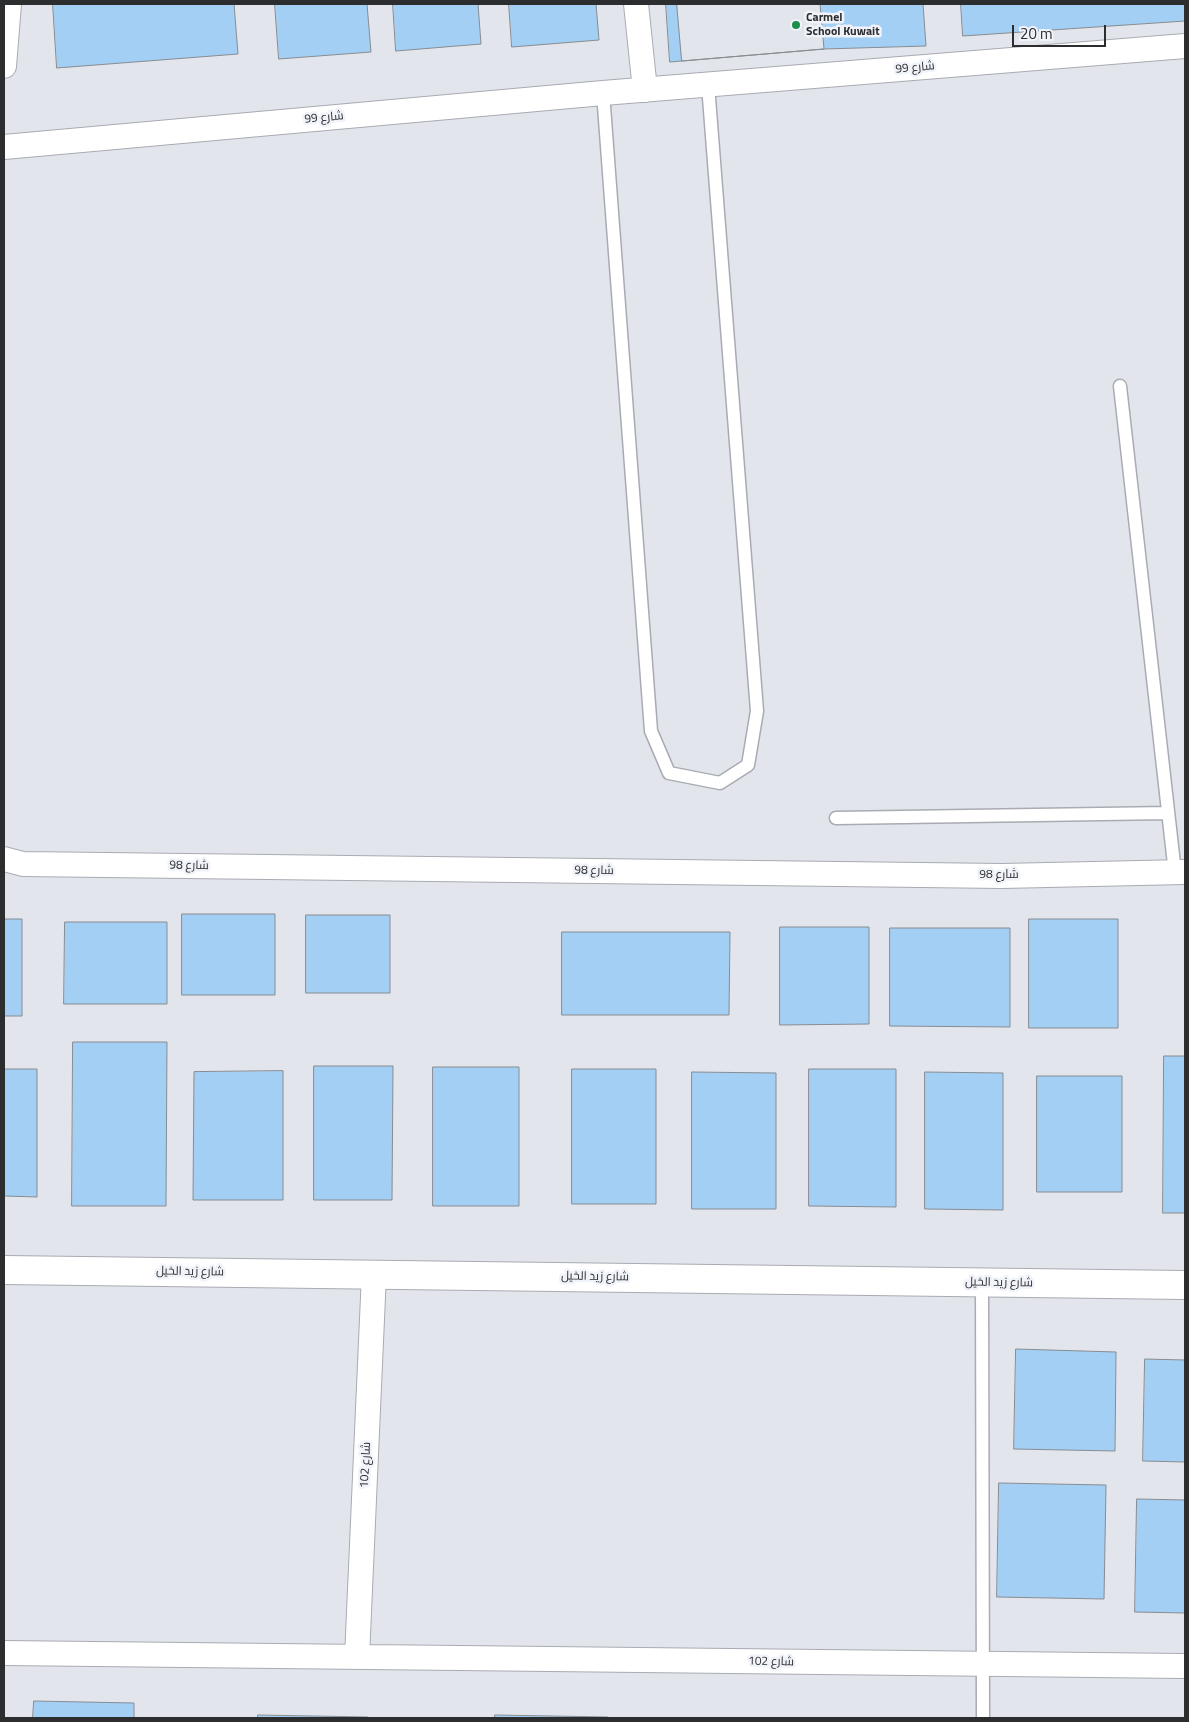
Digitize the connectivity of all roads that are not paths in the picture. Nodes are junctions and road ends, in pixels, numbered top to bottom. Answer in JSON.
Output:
{"nodes":[{"id":1,"x":9,"y":4,"type":"edge"},
{"id":2,"x":636,"y":4,"type":"edge"},
{"id":3,"x":1185,"y":46,"type":"edge"},
{"id":4,"x":4,"y":66,"type":"edge"},
{"id":5,"x":708,"y":85,"type":"junction"},
{"id":6,"x":645,"y":90,"type":"junction"},
{"id":7,"x":604,"y":93,"type":"junction"},
{"id":8,"x":4,"y":147,"type":"edge"},
{"id":9,"x":1120,"y":386,"type":"dead end"},
{"id":10,"x":1168,"y":813,"type":"junction"},
{"id":11,"x":836,"y":818,"type":"dead end"},
{"id":12,"x":4,"y":859,"type":"edge"},
{"id":13,"x":1180,"y":873,"type":"edge"},
{"id":14,"x":4,"y":1270,"type":"edge"},
{"id":15,"x":374,"y":1274,"type":"junction"},
{"id":16,"x":982,"y":1282,"type":"junction"},
{"id":17,"x":1185,"y":1285,"type":"edge"},
{"id":18,"x":4,"y":1653,"type":"edge"},
{"id":19,"x":357,"y":1657,"type":"junction"},
{"id":20,"x":983,"y":1664,"type":"junction"},
{"id":21,"x":1185,"y":1666,"type":"edge"},
{"id":22,"x":983,"y":1718,"type":"edge"}],
"edges":[{"from":1,"to":4,"type":"street"},
{"from":2,"to":6,"type":"street"},
{"from":3,"to":5,"type":"street","name":"شارع 99"},
{"from":5,"to":6,"type":"street","name":"شارع 99"},
{"from":5,"to":7,"type":"lane"},
{"from":6,"to":7,"type":"street","name":"شارع 99"},
{"from":7,"to":8,"type":"street","name":"شارع 99"},
{"from":9,"to":10,"type":"lane"},
{"from":10,"to":11,"type":"lane"},
{"from":10,"to":13,"type":"lane"},
{"from":12,"to":13,"type":"street","name":"شارع 98"},
{"from":14,"to":15,"type":"street","name":"شارع زيد الخيل"},
{"from":15,"to":16,"type":"street","name":"شارع زيد الخيل"},
{"from":15,"to":19,"type":"street","name":"شارع 102"},
{"from":16,"to":17,"type":"street","name":"شارع زيد الخيل"},
{"from":16,"to":20,"type":"lane"},
{"from":18,"to":19,"type":"street","name":"شارع 102"},
{"from":19,"to":20,"type":"street","name":"شارع 102"},
{"from":20,"to":21,"type":"street","name":"شارع 102"},
{"from":20,"to":22,"type":"lane"}]}
